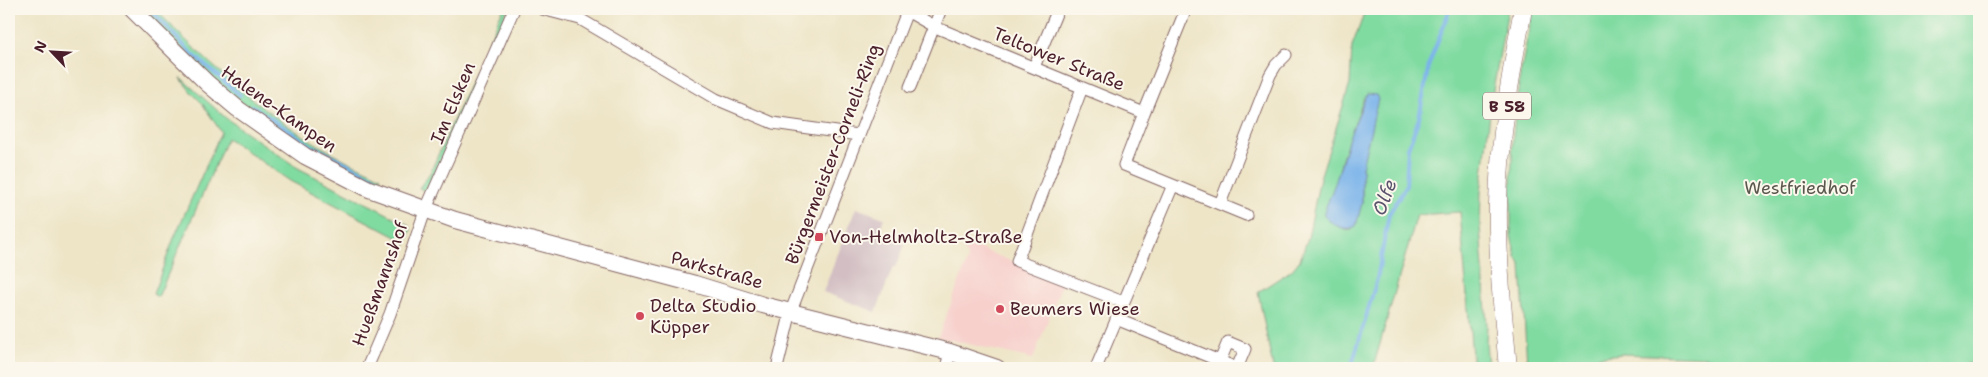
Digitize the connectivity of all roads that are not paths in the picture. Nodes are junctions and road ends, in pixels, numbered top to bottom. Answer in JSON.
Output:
{"nodes":[{"id":1,"x":132,"y":9,"type":"edge"},
{"id":2,"x":514,"y":9,"type":"edge"},
{"id":3,"x":542,"y":9,"type":"edge"},
{"id":4,"x":942,"y":9,"type":"edge"},
{"id":5,"x":1058,"y":9,"type":"edge"},
{"id":6,"x":1186,"y":9,"type":"edge"},
{"id":7,"x":1523,"y":9,"type":"edge"},
{"id":8,"x":908,"y":10,"type":"edge"},
{"id":9,"x":935,"y":27,"type":"junction"},
{"id":10,"x":1286,"y":55,"type":"dead end"},
{"id":11,"x":1034,"y":68,"type":"junction"},
{"id":12,"x":910,"y":87,"type":"dead end"},
{"id":13,"x":1082,"y":88,"type":"junction"},
{"id":14,"x":1144,"y":113,"type":"junction"},
{"id":15,"x":858,"y":135,"type":"junction"},
{"id":16,"x":1173,"y":185,"type":"junction"},
{"id":17,"x":1220,"y":204,"type":"junction"},
{"id":18,"x":425,"y":211,"type":"junction"},
{"id":19,"x":1246,"y":215,"type":"dead end"},
{"id":20,"x":1123,"y":302,"type":"junction"},
{"id":21,"x":791,"y":312,"type":"junction"},
{"id":22,"x":1116,"y":319,"type":"junction"},
{"id":23,"x":950,"y":352,"type":"junction"},
{"id":24,"x":1220,"y":361,"type":"dead end"},
{"id":25,"x":367,"y":368,"type":"edge"},
{"id":26,"x":777,"y":368,"type":"edge"},
{"id":27,"x":946,"y":368,"type":"edge"},
{"id":28,"x":997,"y":368,"type":"edge"},
{"id":29,"x":1096,"y":368,"type":"edge"},
{"id":30,"x":1508,"y":368,"type":"edge"}],
"edges":[{"from":1,"to":18,"type":"street","name":"Halene-Kampen"},
{"from":2,"to":18,"type":"street","name":"Im Elsken"},
{"from":3,"to":15,"type":"street"},
{"from":4,"to":9,"type":"street"},
{"from":5,"to":11,"type":"street"},
{"from":6,"to":14,"type":"street"},
{"from":7,"to":30,"type":"main road","number":"B 58"},
{"from":8,"to":9,"type":"street","name":"Teltower Straße"},
{"from":8,"to":15,"type":"street","name":"Bürgermeister-Corneli-Ring"},
{"from":9,"to":11,"type":"street","name":"Teltower Straße"},
{"from":9,"to":12,"type":"street"},
{"from":10,"to":17,"type":"street"},
{"from":11,"to":13,"type":"street","name":"Teltower Straße"},
{"from":13,"to":14,"type":"street","name":"Teltower Straße"},
{"from":13,"to":20,"type":"street"},
{"from":14,"to":16,"type":"street"},
{"from":15,"to":21,"type":"street","name":"Bürgermeister-Corneli-Ring"},
{"from":16,"to":17,"type":"street"},
{"from":16,"to":20,"type":"street"},
{"from":17,"to":19,"type":"street"},
{"from":18,"to":21,"type":"street","name":"Parkstraße"},
{"from":18,"to":25,"type":"street","name":"Hueßmannshof"},
{"from":20,"to":22,"type":"street"},
{"from":21,"to":23,"type":"street","name":"Parkstraße"},
{"from":21,"to":26,"type":"street","name":"Bürgermeister-Corneli-Ring"},
{"from":22,"to":24,"type":"street"},
{"from":22,"to":29,"type":"street"},
{"from":23,"to":27,"type":"street"},
{"from":23,"to":28,"type":"street","name":"Parkstraße"}]}
